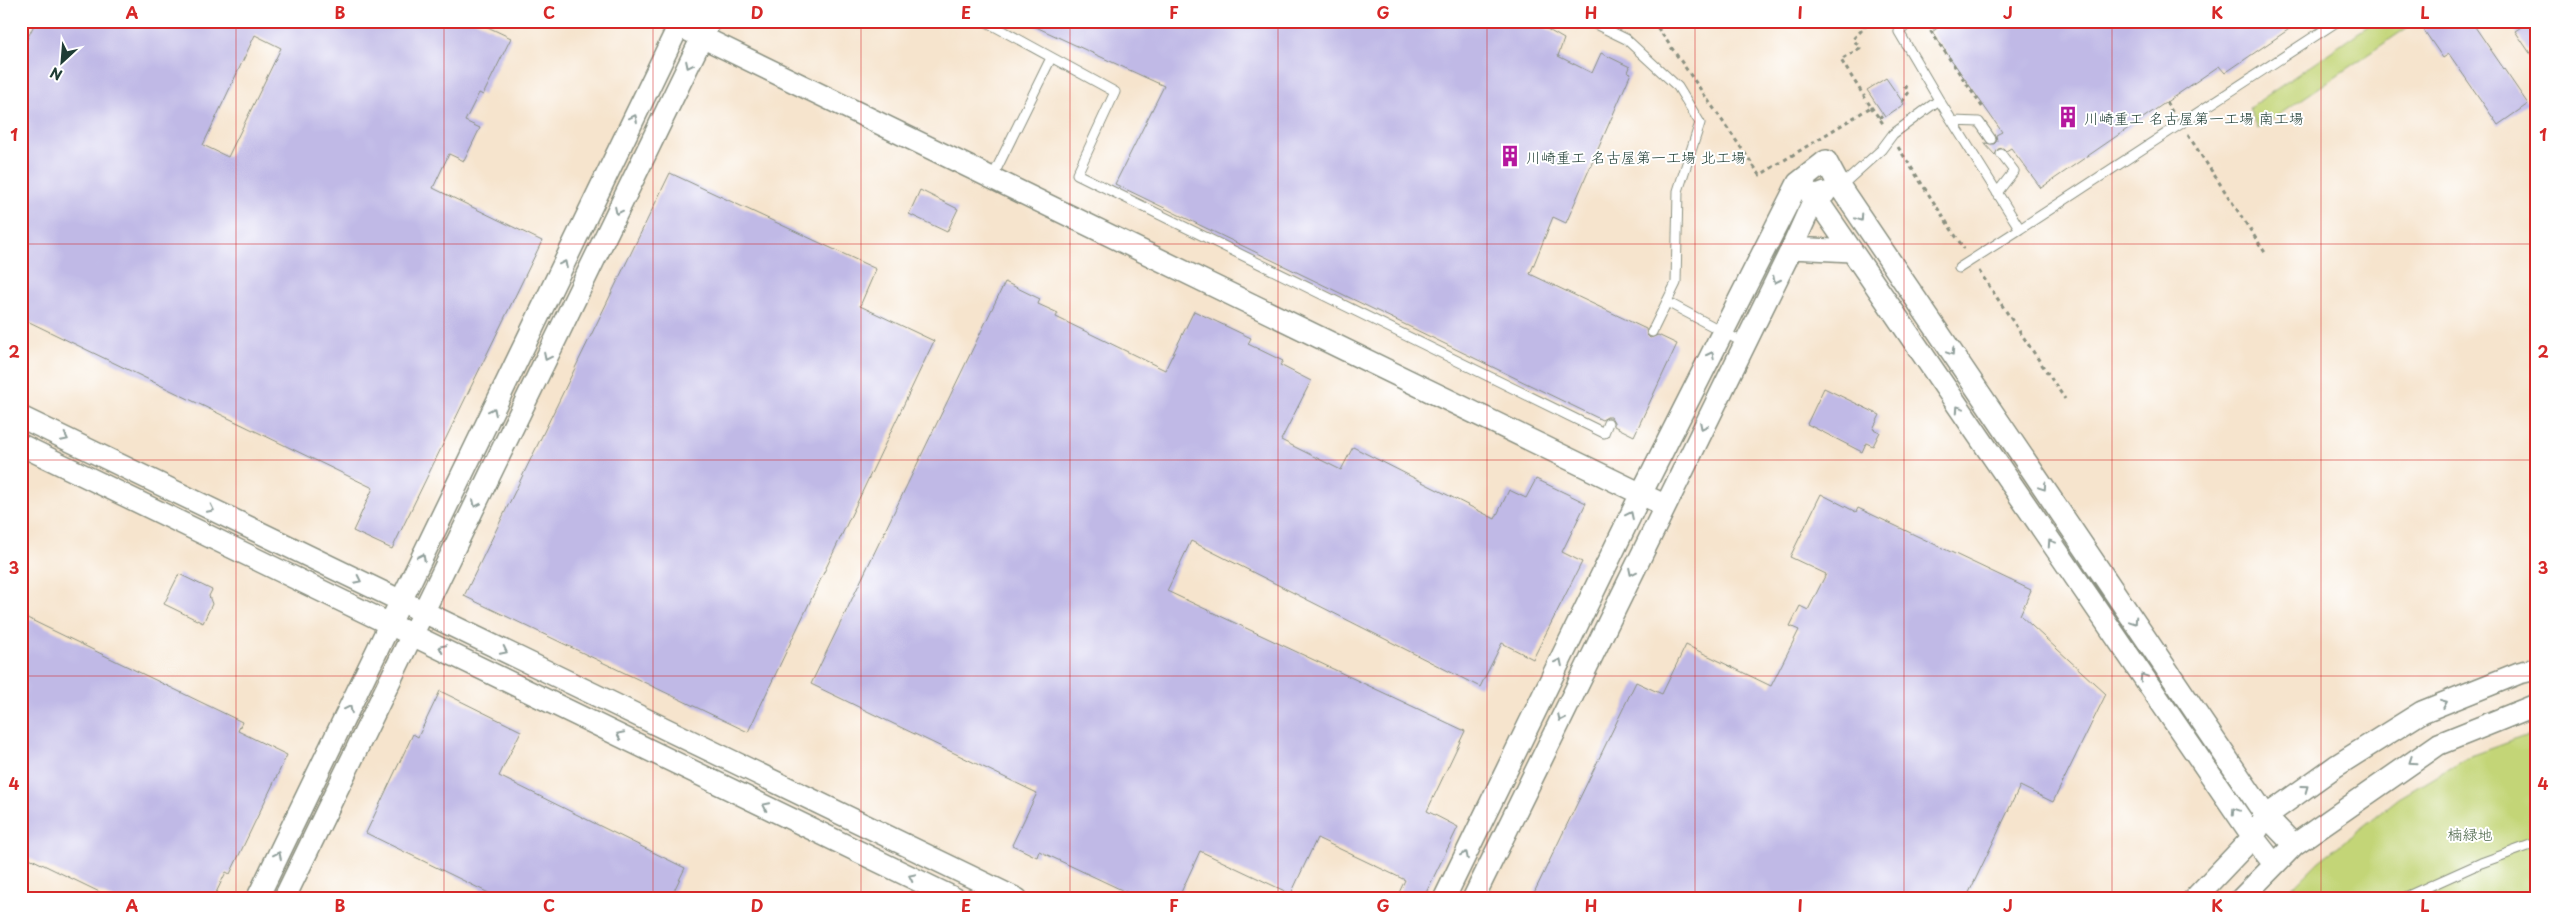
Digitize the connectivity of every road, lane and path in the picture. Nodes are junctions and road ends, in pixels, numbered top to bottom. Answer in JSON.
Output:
{"nodes":[{"id":1,"x":985,"y":21,"type":"edge"},
{"id":2,"x":1589,"y":21,"type":"edge"},
{"id":3,"x":1654,"y":21,"type":"edge"},
{"id":4,"x":1861,"y":21,"type":"edge"},
{"id":5,"x":1911,"y":21,"type":"edge"},
{"id":6,"x":1942,"y":21,"type":"edge"},
{"id":7,"x":2338,"y":21,"type":"edge"},
{"id":8,"x":676,"y":23,"type":"edge"},
{"id":9,"x":706,"y":29,"type":"edge"},
{"id":10,"x":1051,"y":58,"type":"junction"},
{"id":11,"x":1904,"y":85,"type":"dead end"},
{"id":12,"x":1939,"y":100,"type":"junction"},
{"id":13,"x":1902,"y":102,"type":"dead end"},
{"id":14,"x":1884,"y":114,"type":"dead end"},
{"id":15,"x":1879,"y":118,"type":"dead end"},
{"id":16,"x":1953,"y":121,"type":"junction"},
{"id":17,"x":1979,"y":122,"type":"junction"},
{"id":18,"x":1991,"y":139,"type":"dead end"},
{"id":19,"x":2002,"y":154,"type":"dead end"},
{"id":20,"x":2209,"y":164,"type":"dead end"},
{"id":21,"x":992,"y":178,"type":"junction"},
{"id":22,"x":1798,"y":183,"type":"junction"},
{"id":23,"x":1840,"y":187,"type":"junction"},
{"id":24,"x":1997,"y":193,"type":"junction"},
{"id":25,"x":1815,"y":197,"type":"junction"},
{"id":26,"x":2020,"y":229,"type":"junction"},
{"id":27,"x":1792,"y":248,"type":"junction"},
{"id":28,"x":1852,"y":251,"type":"junction"},
{"id":29,"x":2266,"y":254,"type":"dead end"},
{"id":30,"x":1959,"y":268,"type":"dead end"},
{"id":31,"x":1667,"y":302,"type":"junction"},
{"id":32,"x":1652,"y":332,"type":"dead end"},
{"id":33,"x":1723,"y":332,"type":"junction"},
{"id":34,"x":1744,"y":342,"type":"junction"},
{"id":35,"x":21,"y":417,"type":"edge"},
{"id":36,"x":1608,"y":423,"type":"dead end"},
{"id":37,"x":21,"y":446,"type":"edge"},
{"id":38,"x":1641,"y":494,"type":"junction"},
{"id":39,"x":1664,"y":505,"type":"junction"},
{"id":40,"x":401,"y":601,"type":"junction"},
{"id":41,"x":424,"y":612,"type":"junction"},
{"id":42,"x":390,"y":623,"type":"junction"},
{"id":43,"x":413,"y":634,"type":"junction"},
{"id":44,"x":2536,"y":669,"type":"edge"},
{"id":45,"x":2536,"y":705,"type":"edge"},
{"id":46,"x":2266,"y":816,"type":"junction"},
{"id":47,"x":2253,"y":837,"type":"junction"},
{"id":48,"x":2536,"y":843,"type":"edge"},
{"id":49,"x":2294,"y":845,"type":"junction"},
{"id":50,"x":2274,"y":864,"type":"junction"},
{"id":51,"x":257,"y":899,"type":"edge"},
{"id":52,"x":284,"y":899,"type":"edge"},
{"id":53,"x":956,"y":899,"type":"edge"},
{"id":54,"x":1017,"y":899,"type":"edge"},
{"id":55,"x":1444,"y":899,"type":"edge"},
{"id":56,"x":1473,"y":899,"type":"edge"},
{"id":57,"x":2194,"y":899,"type":"edge"},
{"id":58,"x":2241,"y":899,"type":"edge"},
{"id":59,"x":2401,"y":899,"type":"edge"}],
"edges":[{"from":1,"to":10,"type":"lane"},
{"from":2,"to":31,"type":"lane"},
{"from":3,"to":4,"type":"path"},
{"from":5,"to":12,"type":"lane"},
{"from":6,"to":17,"type":"path"},
{"from":7,"to":26,"type":"lane"},
{"from":8,"to":9,"type":"street"},
{"from":40,"to":8,"type":"street","one_way":true},
{"from":9,"to":21,"type":"street"},
{"from":9,"to":41,"type":"street","one_way":true},
{"from":10,"to":21,"type":"lane"},
{"from":10,"to":36,"type":"lane"},
{"from":11,"to":13,"type":"path"},
{"from":12,"to":16,"type":"lane"},
{"from":12,"to":23,"type":"lane"},
{"from":14,"to":15,"type":"path"},
{"from":16,"to":17,"type":"lane"},
{"from":16,"to":24,"type":"lane"},
{"from":17,"to":18,"type":"lane"},
{"from":19,"to":24,"type":"lane"},
{"from":20,"to":29,"type":"path"},
{"from":21,"to":38,"type":"street"},
{"from":22,"to":23,"type":"street"},
{"from":22,"to":25,"type":"street"},
{"from":22,"to":33,"type":"street"},
{"from":23,"to":25,"type":"street"},
{"from":23,"to":46,"type":"street","one_way":true},
{"from":24,"to":26,"type":"lane"},
{"from":25,"to":27,"type":"street"},
{"from":25,"to":28,"type":"street"},
{"from":26,"to":30,"type":"lane"},
{"from":27,"to":28,"type":"street"},
{"from":27,"to":34,"type":"street","one_way":true},
{"from":47,"to":28,"type":"street","one_way":true},
{"from":31,"to":32,"type":"lane"},
{"from":31,"to":33,"type":"lane"},
{"from":33,"to":34,"type":"lane"},
{"from":38,"to":33,"type":"street","one_way":true},
{"from":34,"to":39,"type":"street","one_way":true},
{"from":35,"to":40,"type":"street","one_way":true},
{"from":37,"to":42,"type":"street"},
{"from":38,"to":39,"type":"street"},
{"from":55,"to":38,"type":"street","one_way":true},
{"from":39,"to":56,"type":"street","one_way":true},
{"from":40,"to":41,"type":"street"},
{"from":40,"to":42,"type":"street"},
{"from":41,"to":43,"type":"street"},
{"from":41,"to":54,"type":"street","one_way":true},
{"from":42,"to":43,"type":"street"},
{"from":51,"to":42,"type":"street","one_way":true},
{"from":43,"to":52,"type":"street"},
{"from":53,"to":43,"type":"street","one_way":true},
{"from":46,"to":44,"type":"street","one_way":true},
{"from":45,"to":49,"type":"street","one_way":true},
{"from":46,"to":47,"type":"street"},
{"from":46,"to":49,"type":"street"},
{"from":47,"to":50,"type":"street"},
{"from":47,"to":57,"type":"street"},
{"from":48,"to":59,"type":"lane"},
{"from":49,"to":50,"type":"street"},
{"from":50,"to":58,"type":"street"}]}
